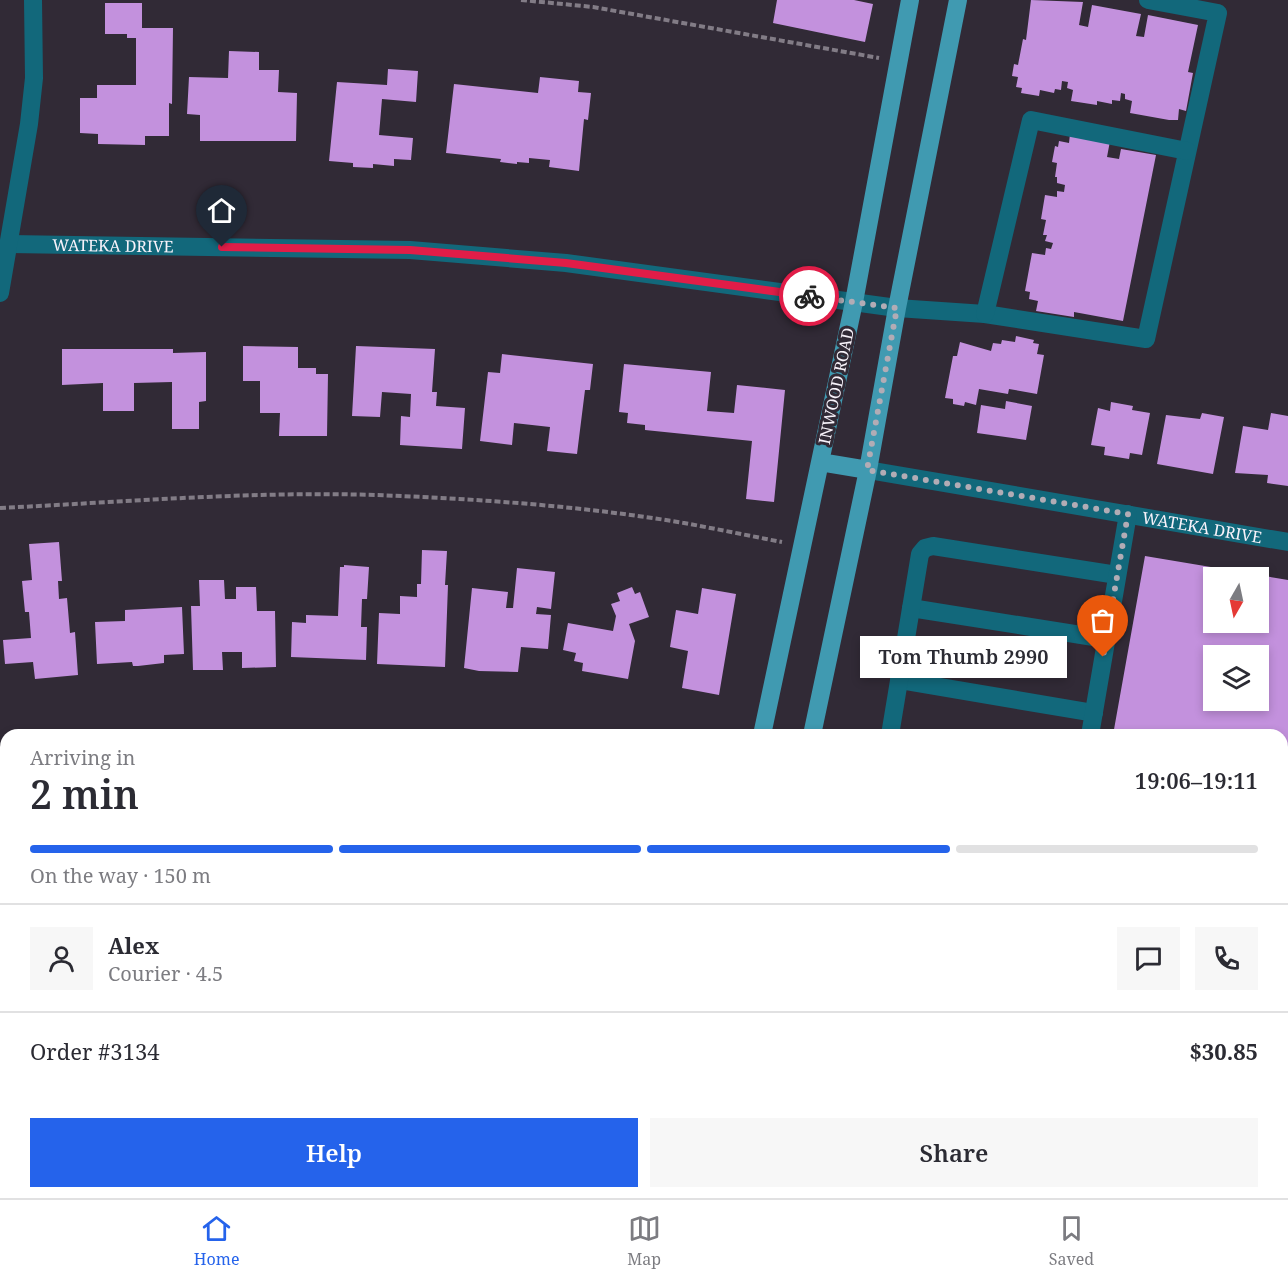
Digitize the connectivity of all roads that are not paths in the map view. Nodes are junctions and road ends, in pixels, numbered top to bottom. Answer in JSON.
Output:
{"nodes":[{"id":1,"x":33,"y":0,"type":"edge"},
{"id":2,"x":910,"y":0,"type":"edge"},
{"id":3,"x":958,"y":0,"type":"edge"},
{"id":4,"x":1148,"y":0,"type":"edge"},
{"id":5,"x":1187,"y":151,"type":"junction"},
{"id":6,"x":9,"y":243,"type":"junction"},
{"id":7,"x":0,"y":293,"type":"edge"},
{"id":8,"x":854,"y":302,"type":"junction"},
{"id":9,"x":897,"y":308,"type":"junction"},
{"id":10,"x":985,"y":314,"type":"junction"},
{"id":11,"x":820,"y":462,"type":"junction"},
{"id":12,"x":867,"y":470,"type":"junction"},
{"id":13,"x":1128,"y":514,"type":"junction"},
{"id":14,"x":1288,"y":542,"type":"edge"},
{"id":15,"x":1118,"y":575,"type":"junction"},
{"id":16,"x":911,"y":608,"type":"junction"},
{"id":17,"x":1106,"y":639,"type":"junction"},
{"id":18,"x":899,"y":680,"type":"junction"},
{"id":19,"x":1094,"y":713,"type":"junction"},
{"id":20,"x":763,"y":729,"type":"edge"},
{"id":21,"x":813,"y":729,"type":"edge"},
{"id":22,"x":891,"y":729,"type":"edge"},
{"id":23,"x":1091,"y":729,"type":"edge"}],
"edges":[{"from":1,"to":6,"type":"street"},
{"from":2,"to":8,"type":"main road","name":"INWOOD ROAD"},
{"from":3,"to":9,"type":"main road"},
{"from":4,"to":5,"type":"street"},
{"from":5,"to":10,"type":"street","name":"WATEKA DRIVE"},
{"from":5,"to":10,"type":"street"},
{"from":6,"to":7,"type":"street"},
{"from":6,"to":8,"type":"street","name":"WATEKA DRIVE"},
{"from":8,"to":9,"type":"street","name":"WATEKA DRIVE"},
{"from":8,"to":11,"type":"main road","name":"INWOOD ROAD"},
{"from":9,"to":10,"type":"street","name":"WATEKA DRIVE"},
{"from":9,"to":12,"type":"main road"},
{"from":11,"to":12,"type":"main road"},
{"from":11,"to":20,"type":"main road","name":"INWOOD ROAD"},
{"from":12,"to":13,"type":"street","name":"WATEKA DRIVE"},
{"from":12,"to":21,"type":"main road"},
{"from":13,"to":14,"type":"street","name":"WATEKA DRIVE"},
{"from":13,"to":15,"type":"street"},
{"from":15,"to":16,"type":"street"},
{"from":15,"to":17,"type":"street"},
{"from":16,"to":17,"type":"street"},
{"from":16,"to":18,"type":"street"},
{"from":17,"to":19,"type":"street"},
{"from":18,"to":19,"type":"street"},
{"from":18,"to":22,"type":"street"},
{"from":19,"to":23,"type":"street"}]}
